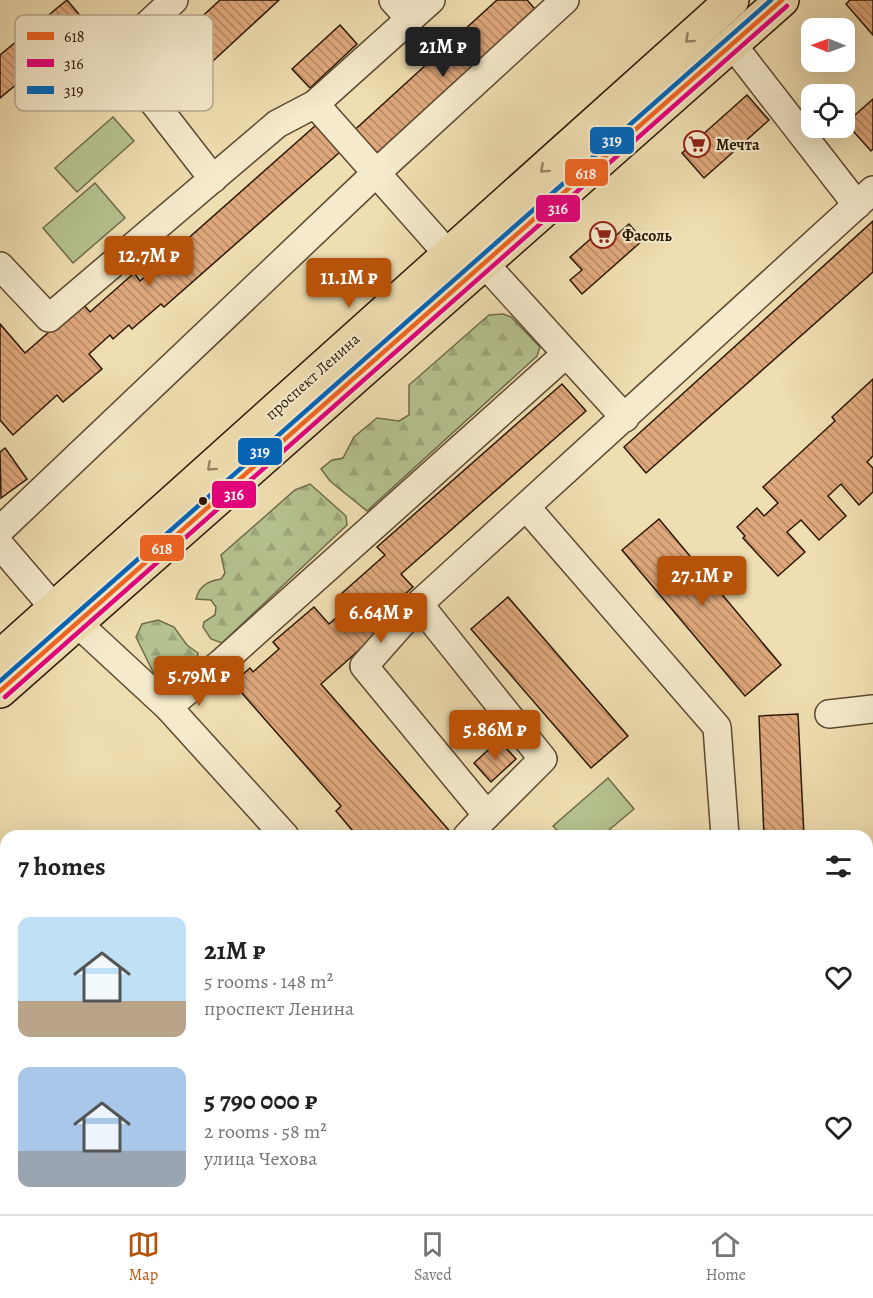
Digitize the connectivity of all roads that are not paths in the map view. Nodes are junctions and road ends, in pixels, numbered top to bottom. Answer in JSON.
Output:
{"nodes":[{"id":1,"x":174,"y":0,"type":"edge"},
{"id":2,"x":431,"y":0,"type":"edge"},
{"id":3,"x":565,"y":0,"type":"edge"},
{"id":4,"x":732,"y":0,"type":"edge"},
{"id":5,"x":782,"y":0,"type":"edge"},
{"id":6,"x":401,"y":9,"type":"edge"},
{"id":7,"x":158,"y":15,"type":"edge"},
{"id":8,"x":732,"y":44,"type":"junction"},
{"id":9,"x":315,"y":104,"type":"junction"},
{"id":10,"x":160,"y":111,"type":"edge"},
{"id":11,"x":375,"y":174,"type":"junction"},
{"id":12,"x":213,"y":179,"type":"junction"},
{"id":13,"x":865,"y":198,"type":"edge"},
{"id":14,"x":448,"y":254,"type":"junction"},
{"id":15,"x":484,"y":262,"type":"junction"},
{"id":16,"x":0,"y":266,"type":"edge"},
{"id":17,"x":566,"y":354,"type":"junction"},
{"id":18,"x":625,"y":418,"type":"junction"},
{"id":19,"x":527,"y":508,"type":"junction"},
{"id":20,"x":0,"y":530,"type":"edge"},
{"id":21,"x":0,"y":545,"type":"edge"},
{"id":22,"x":419,"y":604,"type":"junction"},
{"id":23,"x":64,"y":616,"type":"junction"},
{"id":24,"x":0,"y":657,"type":"edge"},
{"id":25,"x":0,"y":691,"type":"edge"},
{"id":26,"x":168,"y":707,"type":"junction"},
{"id":27,"x":873,"y":709,"type":"edge"},
{"id":28,"x":829,"y":714,"type":"dead end"},
{"id":29,"x":487,"y":815,"type":"junction"},
{"id":30,"x":280,"y":830,"type":"edge"},
{"id":31,"x":473,"y":830,"type":"edge"},
{"id":32,"x":725,"y":830,"type":"edge"}],
"edges":[{"from":1,"to":7,"type":"street"},
{"from":2,"to":6,"type":"street"},
{"from":3,"to":11,"type":"street"},
{"from":4,"to":14,"type":"main road","name":"проспект Ленина","one_way":true},
{"from":5,"to":8,"type":"main road","name":"проспект Ленина"},
{"from":6,"to":9,"type":"street"},
{"from":8,"to":13,"type":"street"},
{"from":8,"to":15,"type":"main road","name":"проспект Ленина"},
{"from":9,"to":11,"type":"street"},
{"from":9,"to":12,"type":"street"},
{"from":10,"to":12,"type":"street"},
{"from":11,"to":14,"type":"street"},
{"from":11,"to":20,"type":"street"},
{"from":12,"to":16,"type":"street"},
{"from":13,"to":18,"type":"street"},
{"from":14,"to":23,"type":"main road","name":"проспект Ленина","one_way":true},
{"from":15,"to":17,"type":"street"},
{"from":15,"to":23,"type":"main road","name":"проспект Ленина"},
{"from":17,"to":18,"type":"street"},
{"from":17,"to":26,"type":"street"},
{"from":18,"to":19,"type":"street"},
{"from":19,"to":22,"type":"street"},
{"from":19,"to":32,"type":"street"},
{"from":21,"to":23,"type":"street"},
{"from":22,"to":29,"type":"street"},
{"from":22,"to":29,"type":"street"},
{"from":23,"to":24,"type":"main road","name":"проспект Ленина"},
{"from":23,"to":25,"type":"main road","name":"проспект Ленина"},
{"from":23,"to":26,"type":"street"},
{"from":26,"to":30,"type":"street"},
{"from":27,"to":28,"type":"street"},
{"from":29,"to":31,"type":"street"}]}
